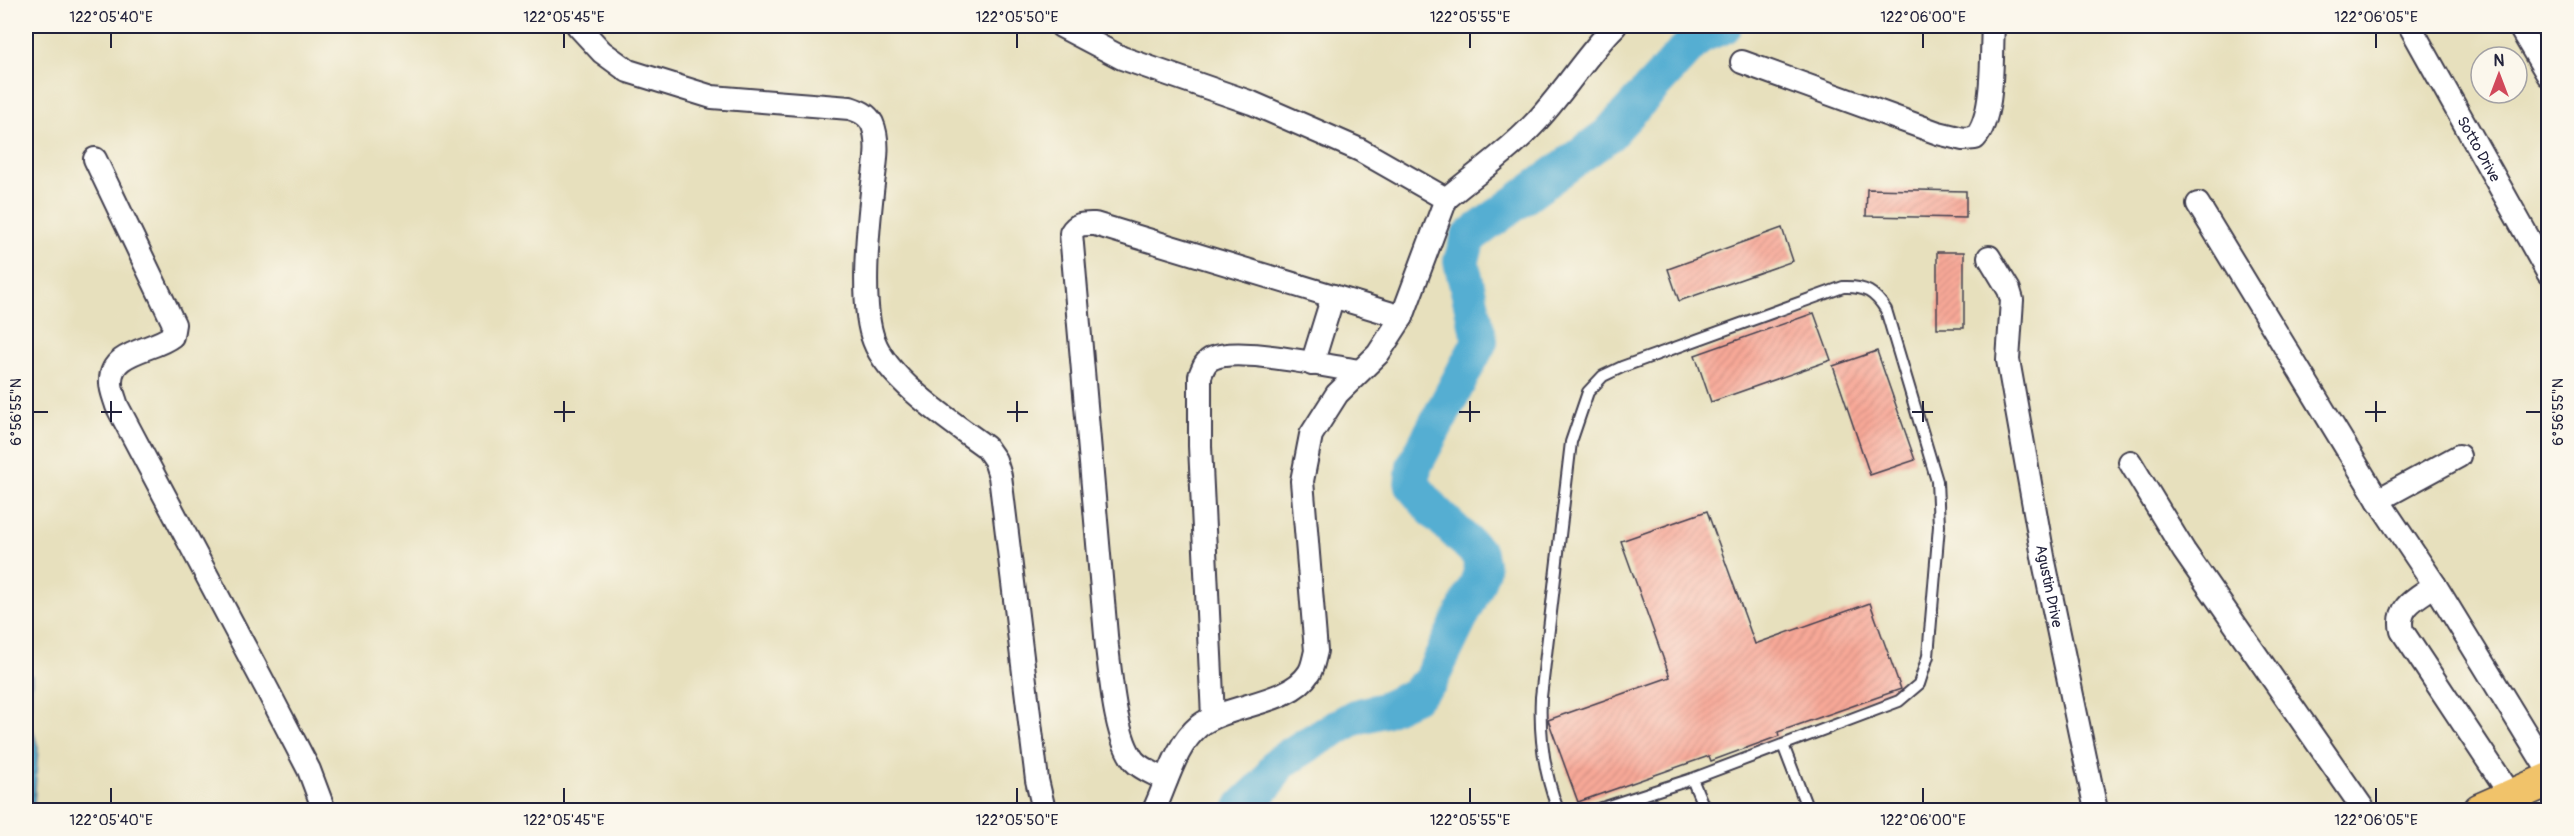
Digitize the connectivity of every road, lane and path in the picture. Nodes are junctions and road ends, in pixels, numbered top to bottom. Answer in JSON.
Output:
{"nodes":[{"id":1,"x":578,"y":26,"type":"edge"},
{"id":2,"x":1061,"y":26,"type":"edge"},
{"id":3,"x":1615,"y":26,"type":"edge"},
{"id":4,"x":1993,"y":26,"type":"edge"},
{"id":5,"x":2410,"y":26,"type":"edge"},
{"id":6,"x":2519,"y":26,"type":"edge"},
{"id":7,"x":1742,"y":62,"type":"dead end"},
{"id":8,"x":2548,"y":75,"type":"edge"},
{"id":9,"x":95,"y":159,"type":"dead end"},
{"id":10,"x":1446,"y":199,"type":"junction"},
{"id":11,"x":2198,"y":204,"type":"dead end"},
{"id":12,"x":1989,"y":257,"type":"dead end"},
{"id":13,"x":2548,"y":273,"type":"edge"},
{"id":14,"x":1333,"y":296,"type":"junction"},
{"id":15,"x":1402,"y":317,"type":"junction"},
{"id":16,"x":1312,"y":364,"type":"junction"},
{"id":17,"x":1360,"y":372,"type":"junction"},
{"id":18,"x":2460,"y":456,"type":"dead end"},
{"id":19,"x":2130,"y":462,"type":"dead end"},
{"id":20,"x":2378,"y":500,"type":"junction"},
{"id":21,"x":2435,"y":585,"type":"junction"},
{"id":22,"x":1213,"y":717,"type":"junction"},
{"id":23,"x":1783,"y":745,"type":"junction"},
{"id":24,"x":2548,"y":770,"type":"edge"},
{"id":25,"x":1692,"y":778,"type":"junction"},
{"id":26,"x":1166,"y":780,"type":"junction"},
{"id":27,"x":2548,"y":780,"type":"edge"},
{"id":28,"x":2512,"y":797,"type":"junction"},
{"id":29,"x":324,"y":810,"type":"edge"},
{"id":30,"x":1044,"y":810,"type":"edge"},
{"id":31,"x":1154,"y":810,"type":"edge"},
{"id":32,"x":1558,"y":810,"type":"edge"},
{"id":33,"x":1596,"y":810,"type":"edge"},
{"id":34,"x":1705,"y":810,"type":"edge"},
{"id":35,"x":1808,"y":810,"type":"edge"},
{"id":36,"x":2096,"y":810,"type":"edge"},
{"id":37,"x":2364,"y":810,"type":"edge"},
{"id":38,"x":2481,"y":810,"type":"edge"}],
"edges":[{"from":1,"to":30,"type":"street"},
{"from":2,"to":10,"type":"street"},
{"from":3,"to":10,"type":"street"},
{"from":4,"to":7,"type":"street"},
{"from":5,"to":13,"type":"street","name":"Sotto Drive"},
{"from":6,"to":8,"type":"street"},
{"from":9,"to":29,"type":"street"},
{"from":10,"to":15,"type":"street"},
{"from":11,"to":20,"type":"street"},
{"from":12,"to":36,"type":"street","name":"Agustin Drive"},
{"from":14,"to":15,"type":"street"},
{"from":14,"to":16,"type":"street"},
{"from":14,"to":26,"type":"street"},
{"from":15,"to":17,"type":"street"},
{"from":16,"to":17,"type":"street"},
{"from":16,"to":22,"type":"street"},
{"from":17,"to":22,"type":"street"},
{"from":18,"to":20,"type":"street"},
{"from":19,"to":37,"type":"street"},
{"from":20,"to":21,"type":"street"},
{"from":21,"to":24,"type":"street"},
{"from":21,"to":28,"type":"street"},
{"from":22,"to":26,"type":"street"},
{"from":23,"to":25,"type":"lane"},
{"from":23,"to":32,"type":"lane"},
{"from":23,"to":35,"type":"lane"},
{"from":25,"to":33,"type":"lane"},
{"from":25,"to":34,"type":"lane"},
{"from":26,"to":31,"type":"street"},
{"from":27,"to":28,"type":"highway"},
{"from":28,"to":38,"type":"highway"}]}
